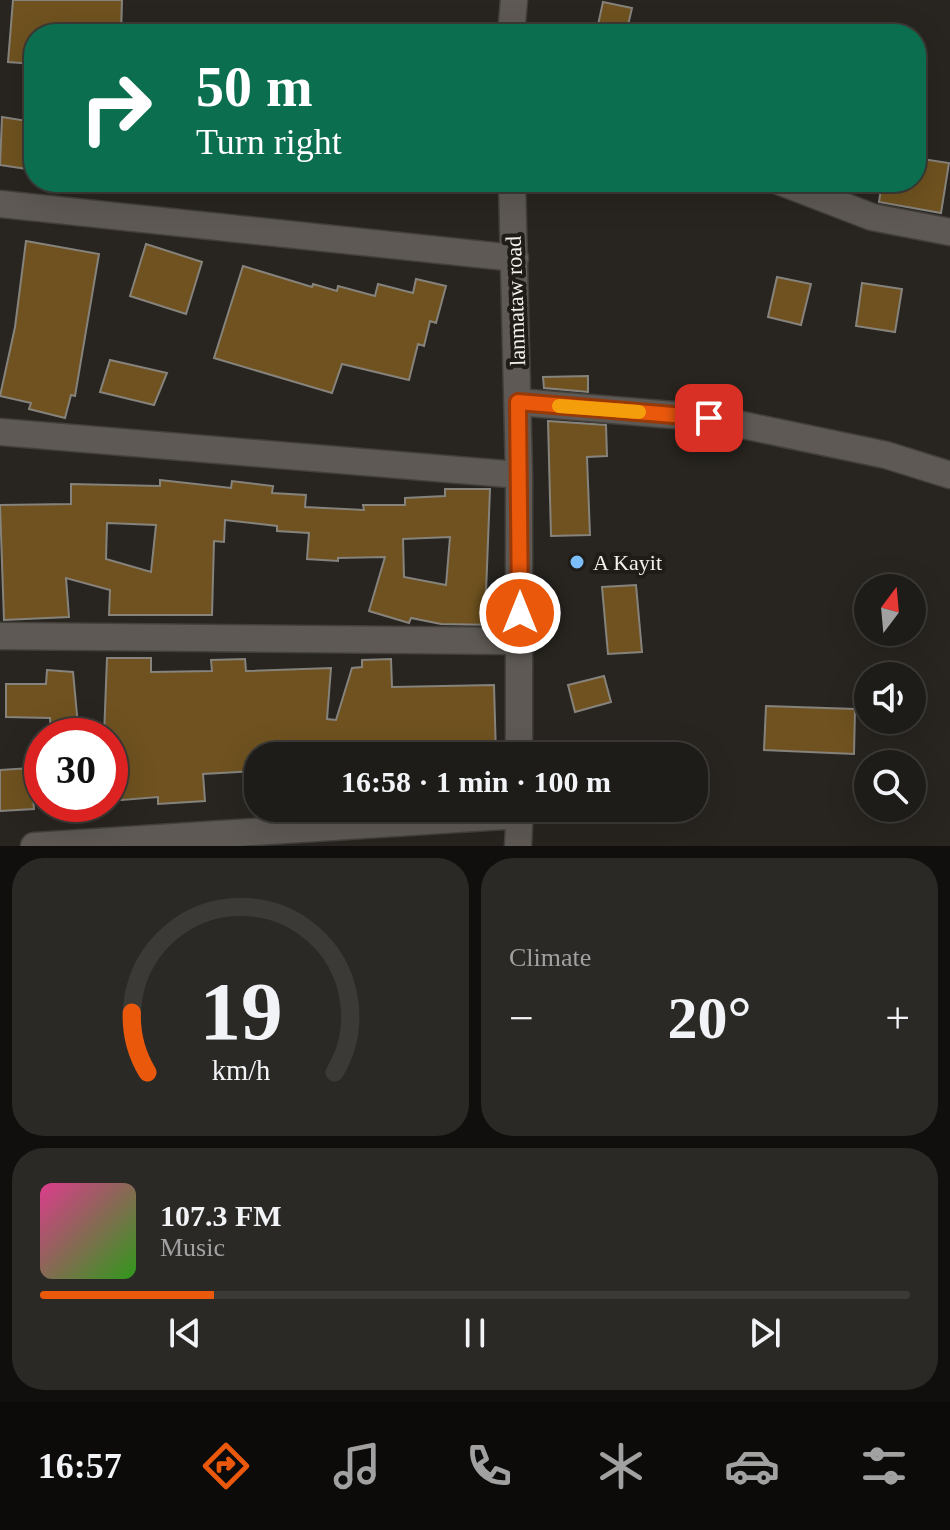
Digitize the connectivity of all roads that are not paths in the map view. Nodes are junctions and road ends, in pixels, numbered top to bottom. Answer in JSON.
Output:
{"nodes":[{"id":1,"x":514,"y":0,"type":"edge"},
{"id":2,"x":512,"y":24,"type":"edge"},
{"id":3,"x":512,"y":192,"type":"edge"},
{"id":4,"x":807,"y":192,"type":"edge"},
{"id":5,"x":0,"y":204,"type":"edge"},
{"id":6,"x":950,"y":232,"type":"edge"},
{"id":7,"x":515,"y":258,"type":"junction"},
{"id":8,"x":518,"y":402,"type":"junction"},
{"id":9,"x":0,"y":432,"type":"edge"},
{"id":10,"x":519,"y":475,"type":"junction"},
{"id":11,"x":950,"y":475,"type":"edge"},
{"id":12,"x":0,"y":636,"type":"edge"},
{"id":13,"x":520,"y":641,"type":"junction"},
{"id":14,"x":519,"y":742,"type":"edge"},
{"id":15,"x":432,"y":822,"type":"edge"},
{"id":16,"x":519,"y":822,"type":"edge"},
{"id":17,"x":290,"y":838,"type":"edge"},
{"id":18,"x":34,"y":846,"type":"edge"},
{"id":19,"x":518,"y":846,"type":"edge"}],
"edges":[{"from":1,"to":2,"type":"street"},
{"from":3,"to":7,"type":"street","name":"lanmataw road"},
{"from":4,"to":6,"type":"street"},
{"from":5,"to":7,"type":"street"},
{"from":7,"to":8,"type":"street","name":"lanmataw road"},
{"from":8,"to":10,"type":"street","name":"lanmataw road"},
{"from":8,"to":11,"type":"street"},
{"from":9,"to":10,"type":"street"},
{"from":10,"to":13,"type":"street","name":"lanmataw road"},
{"from":12,"to":13,"type":"street"},
{"from":13,"to":14,"type":"street","name":"lanmataw road"},
{"from":15,"to":17,"type":"street"},
{"from":16,"to":19,"type":"street"},
{"from":17,"to":18,"type":"street"}]}
